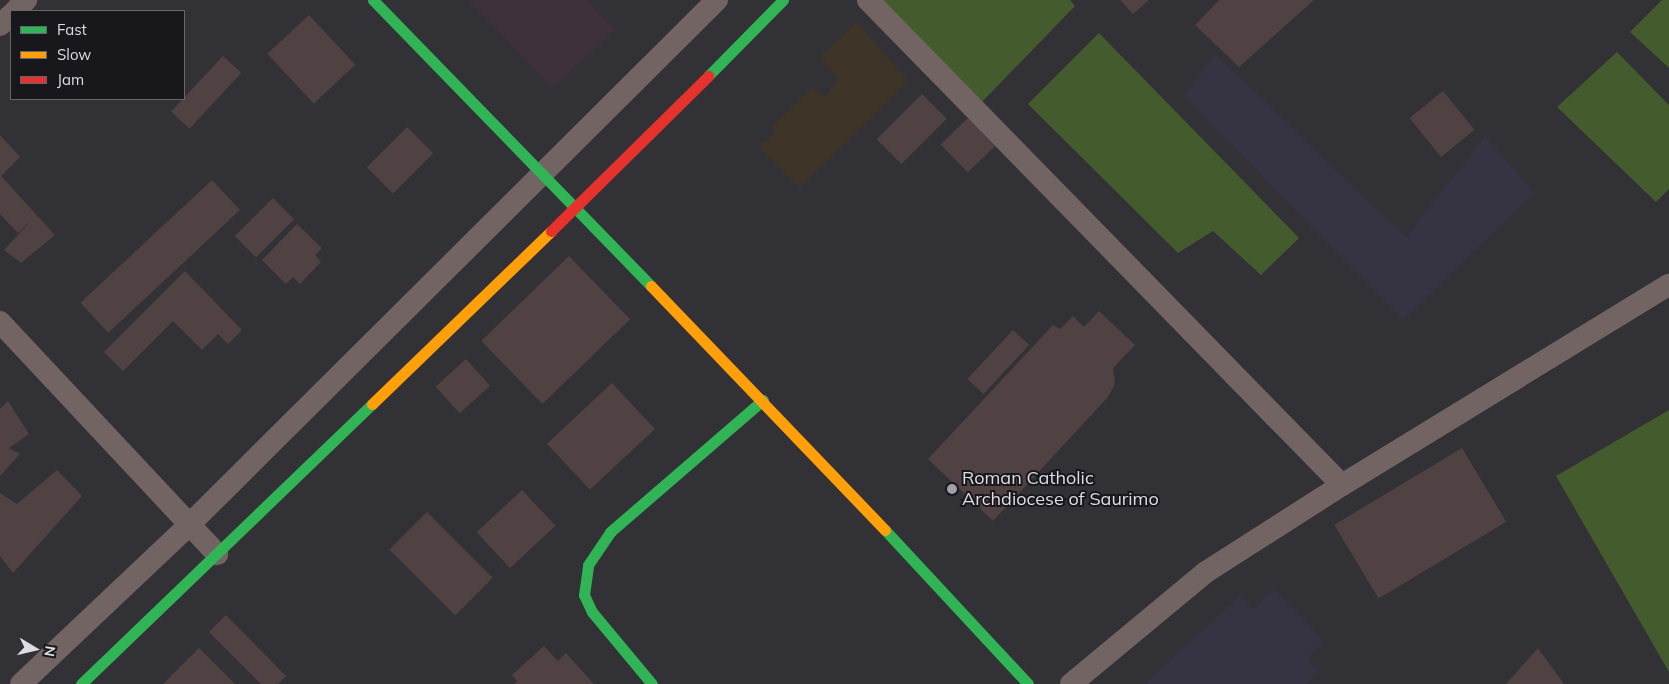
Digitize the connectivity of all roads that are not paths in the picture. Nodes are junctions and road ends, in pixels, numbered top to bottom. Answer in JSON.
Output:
{"nodes":[{"id":1,"x":26,"y":0,"type":"edge"},
{"id":2,"x":374,"y":0,"type":"edge"},
{"id":3,"x":717,"y":0,"type":"edge"},
{"id":4,"x":783,"y":0,"type":"edge"},
{"id":5,"x":868,"y":0,"type":"edge"},
{"id":6,"x":16,"y":10,"type":"edge"},
{"id":7,"x":10,"y":15,"type":"edge"},
{"id":8,"x":0,"y":26,"type":"edge"},
{"id":9,"x":542,"y":172,"type":"junction"},
{"id":10,"x":578,"y":206,"type":"junction"},
{"id":11,"x":1669,"y":285,"type":"edge"},
{"id":12,"x":0,"y":322,"type":"edge"},
{"id":13,"x":763,"y":400,"type":"junction"},
{"id":14,"x":1342,"y":484,"type":"junction"},
{"id":15,"x":191,"y":523,"type":"junction"},
{"id":16,"x":217,"y":554,"type":"junction"},
{"id":17,"x":22,"y":684,"type":"edge"},
{"id":18,"x":81,"y":684,"type":"edge"},
{"id":19,"x":652,"y":684,"type":"edge"},
{"id":20,"x":1028,"y":684,"type":"edge"},
{"id":21,"x":1071,"y":684,"type":"edge"}],
"edges":[{"from":1,"to":6,"type":"street"},
{"from":2,"to":9,"type":"street"},
{"from":3,"to":9,"type":"street"},
{"from":4,"to":10,"type":"street"},
{"from":5,"to":14,"type":"street"},
{"from":7,"to":8,"type":"street"},
{"from":9,"to":10,"type":"street"},
{"from":9,"to":15,"type":"street"},
{"from":10,"to":13,"type":"street"},
{"from":10,"to":16,"type":"street"},
{"from":11,"to":14,"type":"street"},
{"from":12,"to":15,"type":"street"},
{"from":13,"to":19,"type":"street"},
{"from":13,"to":20,"type":"street"},
{"from":14,"to":21,"type":"street"},
{"from":15,"to":16,"type":"street"},
{"from":15,"to":17,"type":"street"},
{"from":16,"to":18,"type":"street"}]}
